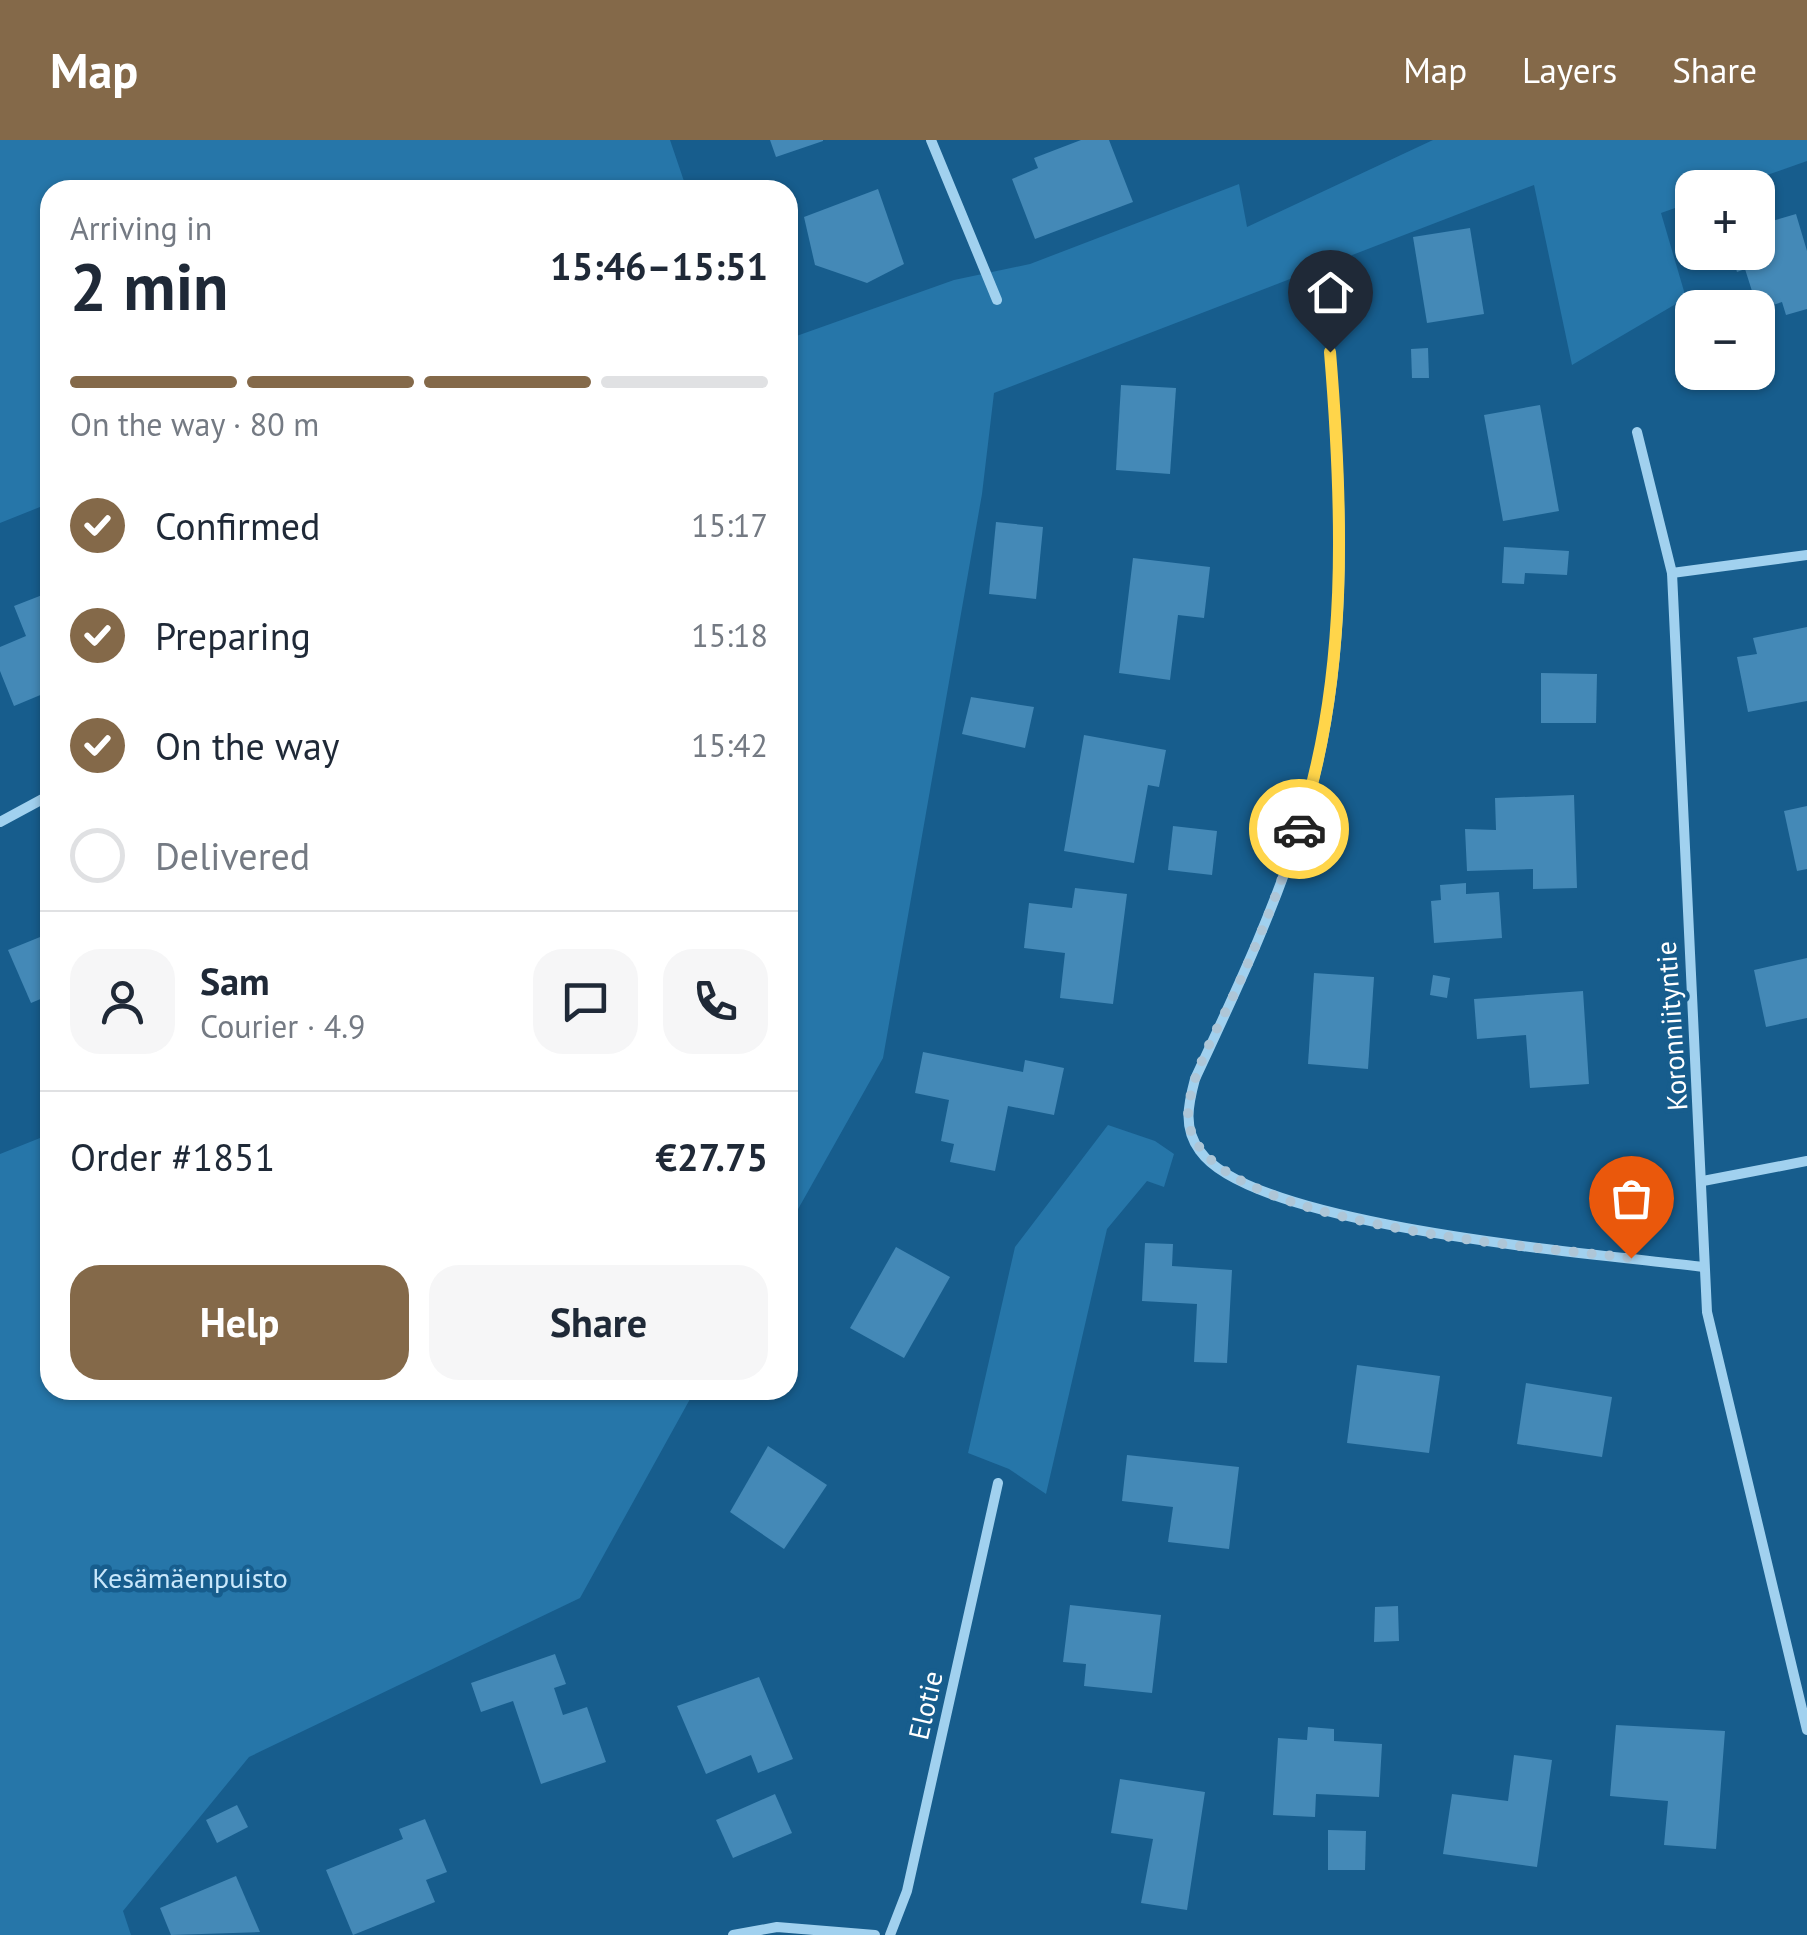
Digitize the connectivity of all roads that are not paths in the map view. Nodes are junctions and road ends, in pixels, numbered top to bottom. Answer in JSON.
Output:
{"nodes":[{"id":1,"x":931,"y":140,"type":"edge"},
{"id":2,"x":997,"y":300,"type":"dead end"},
{"id":3,"x":1330,"y":352,"type":"dead end"},
{"id":4,"x":1636,"y":432,"type":"dead end"},
{"id":5,"x":1807,"y":555,"type":"edge"},
{"id":6,"x":1672,"y":572,"type":"junction"},
{"id":7,"x":40,"y":801,"type":"edge"},
{"id":8,"x":0,"y":822,"type":"edge"},
{"id":9,"x":1807,"y":1161,"type":"edge"},
{"id":10,"x":1704,"y":1182,"type":"junction"},
{"id":11,"x":1704,"y":1267,"type":"junction"},
{"id":12,"x":998,"y":1483,"type":"dead end"},
{"id":13,"x":1807,"y":1730,"type":"edge"},
{"id":14,"x":733,"y":1935,"type":"edge"},
{"id":15,"x":875,"y":1935,"type":"edge"},
{"id":16,"x":890,"y":1935,"type":"edge"}],
"edges":[{"from":1,"to":2,"type":"street"},
{"from":3,"to":11,"type":"street"},
{"from":4,"to":6,"type":"street","name":"Koronniityntie"},
{"from":5,"to":6,"type":"street"},
{"from":6,"to":10,"type":"street","name":"Koronniityntie"},
{"from":7,"to":8,"type":"street"},
{"from":9,"to":10,"type":"street"},
{"from":10,"to":11,"type":"street","name":"Koronniityntie"},
{"from":11,"to":13,"type":"street","name":"Koronniityntie"},
{"from":12,"to":16,"type":"street","name":"Elotie"},
{"from":14,"to":15,"type":"street"}]}
